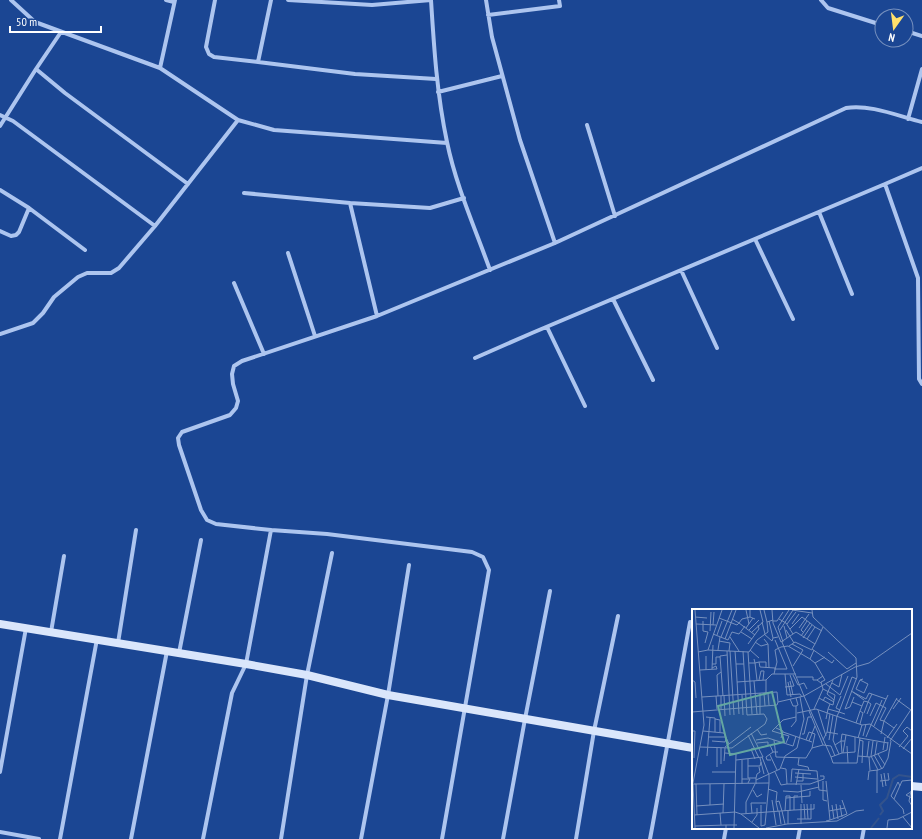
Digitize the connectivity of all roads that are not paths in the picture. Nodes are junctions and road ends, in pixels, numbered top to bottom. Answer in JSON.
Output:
{"nodes":[{"id":1,"x":11,"y":0,"type":"edge"},
{"id":2,"x":166,"y":0,"type":"edge"},
{"id":3,"x":215,"y":0,"type":"edge"},
{"id":4,"x":271,"y":0,"type":"edge"},
{"id":5,"x":288,"y":0,"type":"edge"},
{"id":6,"x":371,"y":0,"type":"edge"},
{"id":7,"x":431,"y":0,"type":"edge"},
{"id":8,"x":486,"y":0,"type":"edge"},
{"id":9,"x":559,"y":0,"type":"edge"},
{"id":10,"x":821,"y":0,"type":"edge"},
{"id":11,"x":174,"y":1,"type":"edge"},
{"id":12,"x":301,"y":1,"type":"edge"},
{"id":13,"x":372,"y":6,"type":"junction"},
{"id":14,"x":488,"y":15,"type":"junction"},
{"id":15,"x":874,"y":22,"type":"edge"},
{"id":16,"x":62,"y":32,"type":"junction"},
{"id":17,"x":258,"y":62,"type":"junction"},
{"id":18,"x":160,"y":68,"type":"junction"},
{"id":19,"x":36,"y":69,"type":"junction"},
{"id":20,"x":922,"y":69,"type":"edge"},
{"id":21,"x":502,"y":76,"type":"junction"},
{"id":22,"x":436,"y":79,"type":"junction"},
{"id":23,"x":438,"y":92,"type":"junction"},
{"id":24,"x":0,"y":115,"type":"edge"},
{"id":25,"x":5,"y":117,"type":"junction"},
{"id":26,"x":908,"y":119,"type":"junction"},
{"id":27,"x":238,"y":120,"type":"junction"},
{"id":28,"x":922,"y":122,"type":"edge"},
{"id":29,"x":587,"y":125,"type":"dead end"},
{"id":30,"x":0,"y":126,"type":"edge"},
{"id":31,"x":447,"y":143,"type":"junction"},
{"id":32,"x":922,"y":168,"type":"edge"},
{"id":33,"x":188,"y":184,"type":"junction"},
{"id":34,"x":886,"y":184,"type":"junction"},
{"id":35,"x":0,"y":190,"type":"edge"},
{"id":36,"x":244,"y":194,"type":"dead end"},
{"id":37,"x":464,"y":198,"type":"junction"},
{"id":38,"x":350,"y":203,"type":"junction"},
{"id":39,"x":29,"y":208,"type":"junction"},
{"id":40,"x":819,"y":212,"type":"junction"},
{"id":41,"x":615,"y":216,"type":"junction"},
{"id":42,"x":155,"y":226,"type":"junction"},
{"id":43,"x":0,"y":231,"type":"edge"},
{"id":44,"x":755,"y":239,"type":"junction"},
{"id":45,"x":555,"y":243,"type":"junction"},
{"id":46,"x":85,"y":250,"type":"dead end"},
{"id":47,"x":288,"y":253,"type":"dead end"},
{"id":48,"x":490,"y":270,"type":"junction"},
{"id":49,"x":681,"y":270,"type":"junction"},
{"id":50,"x":920,"y":276,"type":"edge"},
{"id":51,"x":234,"y":283,"type":"dead end"},
{"id":52,"x":852,"y":294,"type":"dead end"},
{"id":53,"x":613,"y":299,"type":"junction"},
{"id":54,"x":920,"y":300,"type":"edge"},
{"id":55,"x":377,"y":316,"type":"junction"},
{"id":56,"x":793,"y":319,"type":"dead end"},
{"id":57,"x":547,"y":326,"type":"junction"},
{"id":58,"x":0,"y":334,"type":"edge"},
{"id":59,"x":315,"y":336,"type":"junction"},
{"id":60,"x":717,"y":348,"type":"dead end"},
{"id":61,"x":264,"y":354,"type":"junction"},
{"id":62,"x":475,"y":358,"type":"dead end"},
{"id":63,"x":653,"y":380,"type":"dead end"},
{"id":64,"x":922,"y":384,"type":"edge"},
{"id":65,"x":585,"y":406,"type":"dead end"},
{"id":66,"x":136,"y":530,"type":"dead end"},
{"id":67,"x":271,"y":530,"type":"junction"},
{"id":68,"x":200,"y":540,"type":"dead end"},
{"id":69,"x":332,"y":553,"type":"dead end"},
{"id":70,"x":64,"y":556,"type":"dead end"},
{"id":71,"x":409,"y":565,"type":"dead end"},
{"id":72,"x":550,"y":591,"type":"dead end"},
{"id":73,"x":618,"y":616,"type":"dead end"},
{"id":74,"x":690,"y":622,"type":"dead end"},
{"id":75,"x":0,"y":624,"type":"edge"},
{"id":76,"x":26,"y":628,"type":"junction"},
{"id":77,"x":51,"y":632,"type":"junction"},
{"id":78,"x":97,"y":639,"type":"junction"},
{"id":79,"x":118,"y":643,"type":"junction"},
{"id":80,"x":167,"y":651,"type":"junction"},
{"id":81,"x":179,"y":653,"type":"junction"},
{"id":82,"x":246,"y":664,"type":"junction"},
{"id":83,"x":307,"y":675,"type":"junction"},
{"id":84,"x":388,"y":696,"type":"junction"},
{"id":85,"x":464,"y":709,"type":"junction"},
{"id":86,"x":525,"y":719,"type":"junction"},
{"id":87,"x":594,"y":731,"type":"junction"},
{"id":88,"x":667,"y":744,"type":"junction"},
{"id":89,"x":692,"y":748,"type":"edge"},
{"id":90,"x":0,"y":772,"type":"edge"},
{"id":91,"x":912,"y":786,"type":"edge"},
{"id":92,"x":922,"y":788,"type":"edge"},
{"id":93,"x":726,"y":829,"type":"edge"},
{"id":94,"x":800,"y":829,"type":"edge"},
{"id":95,"x":864,"y":829,"type":"edge"},
{"id":96,"x":0,"y":832,"type":"edge"},
{"id":97,"x":19,"y":837,"type":"edge"},
{"id":98,"x":39,"y":839,"type":"edge"},
{"id":99,"x":60,"y":839,"type":"edge"},
{"id":100,"x":131,"y":839,"type":"edge"},
{"id":101,"x":203,"y":839,"type":"edge"},
{"id":102,"x":281,"y":839,"type":"edge"},
{"id":103,"x":361,"y":839,"type":"edge"},
{"id":104,"x":442,"y":839,"type":"edge"},
{"id":105,"x":503,"y":839,"type":"edge"},
{"id":106,"x":576,"y":839,"type":"edge"},
{"id":107,"x":650,"y":839,"type":"edge"},
{"id":108,"x":724,"y":839,"type":"edge"},
{"id":109,"x":798,"y":839,"type":"edge"},
{"id":110,"x":862,"y":839,"type":"edge"}],
"edges":[{"from":1,"to":16,"type":"street"},
{"from":2,"to":11,"type":"street"},
{"from":3,"to":17,"type":"street"},
{"from":4,"to":17,"type":"street"},
{"from":5,"to":12,"type":"street"},
{"from":6,"to":13,"type":"street"},
{"from":7,"to":13,"type":"street"},
{"from":7,"to":22,"type":"street"},
{"from":8,"to":14,"type":"street"},
{"from":9,"to":14,"type":"street"},
{"from":10,"to":15,"type":"street"},
{"from":11,"to":18,"type":"street"},
{"from":12,"to":13,"type":"street"},
{"from":14,"to":21,"type":"street"},
{"from":16,"to":18,"type":"street"},
{"from":16,"to":19,"type":"street"},
{"from":17,"to":22,"type":"street"},
{"from":18,"to":27,"type":"street"},
{"from":19,"to":25,"type":"street"},
{"from":19,"to":33,"type":"street"},
{"from":20,"to":26,"type":"street"},
{"from":21,"to":23,"type":"street"},
{"from":21,"to":45,"type":"street"},
{"from":22,"to":23,"type":"street"},
{"from":23,"to":31,"type":"street"},
{"from":24,"to":25,"type":"street"},
{"from":25,"to":30,"type":"street"},
{"from":25,"to":42,"type":"street"},
{"from":26,"to":28,"type":"street"},
{"from":26,"to":41,"type":"street"},
{"from":27,"to":31,"type":"street"},
{"from":27,"to":33,"type":"street"},
{"from":29,"to":41,"type":"street"},
{"from":31,"to":37,"type":"street"},
{"from":32,"to":34,"type":"street"},
{"from":33,"to":42,"type":"street"},
{"from":34,"to":40,"type":"street"},
{"from":34,"to":50,"type":"street"},
{"from":35,"to":39,"type":"street"},
{"from":36,"to":38,"type":"street"},
{"from":37,"to":38,"type":"street"},
{"from":37,"to":48,"type":"street"},
{"from":38,"to":55,"type":"street"},
{"from":39,"to":43,"type":"street"},
{"from":39,"to":46,"type":"street"},
{"from":40,"to":44,"type":"street"},
{"from":40,"to":52,"type":"street"},
{"from":41,"to":45,"type":"street"},
{"from":42,"to":58,"type":"street"},
{"from":44,"to":49,"type":"street"},
{"from":44,"to":56,"type":"street"},
{"from":45,"to":48,"type":"street"},
{"from":47,"to":59,"type":"street"},
{"from":48,"to":55,"type":"street"},
{"from":49,"to":53,"type":"street"},
{"from":49,"to":60,"type":"street"},
{"from":50,"to":54,"type":"street"},
{"from":51,"to":61,"type":"street"},
{"from":53,"to":57,"type":"street"},
{"from":53,"to":63,"type":"street"},
{"from":54,"to":64,"type":"street"},
{"from":55,"to":59,"type":"street"},
{"from":57,"to":62,"type":"street"},
{"from":57,"to":65,"type":"street"},
{"from":59,"to":61,"type":"street"},
{"from":61,"to":67,"type":"street"},
{"from":66,"to":79,"type":"street"},
{"from":67,"to":82,"type":"street"},
{"from":67,"to":85,"type":"street"},
{"from":68,"to":81,"type":"street"},
{"from":69,"to":83,"type":"street"},
{"from":70,"to":77,"type":"street"},
{"from":71,"to":84,"type":"street"},
{"from":72,"to":86,"type":"street"},
{"from":73,"to":87,"type":"street"},
{"from":74,"to":88,"type":"street"},
{"from":75,"to":76,"type":"street"},
{"from":76,"to":77,"type":"street"},
{"from":76,"to":90,"type":"street"},
{"from":77,"to":78,"type":"street"},
{"from":78,"to":79,"type":"street"},
{"from":78,"to":99,"type":"street"},
{"from":79,"to":80,"type":"street"},
{"from":80,"to":81,"type":"street"},
{"from":80,"to":100,"type":"street"},
{"from":81,"to":82,"type":"street"},
{"from":82,"to":83,"type":"street"},
{"from":82,"to":101,"type":"street"},
{"from":83,"to":84,"type":"street"},
{"from":83,"to":102,"type":"street"},
{"from":84,"to":85,"type":"street"},
{"from":84,"to":103,"type":"street"},
{"from":85,"to":86,"type":"street"},
{"from":85,"to":104,"type":"street"},
{"from":86,"to":87,"type":"street"},
{"from":86,"to":105,"type":"street"},
{"from":87,"to":88,"type":"street"},
{"from":87,"to":106,"type":"street"},
{"from":88,"to":89,"type":"street"},
{"from":88,"to":107,"type":"street"},
{"from":91,"to":92,"type":"street"},
{"from":93,"to":108,"type":"street"},
{"from":94,"to":109,"type":"street"},
{"from":95,"to":110,"type":"street"},
{"from":96,"to":97,"type":"street"},
{"from":97,"to":98,"type":"street"}]}
